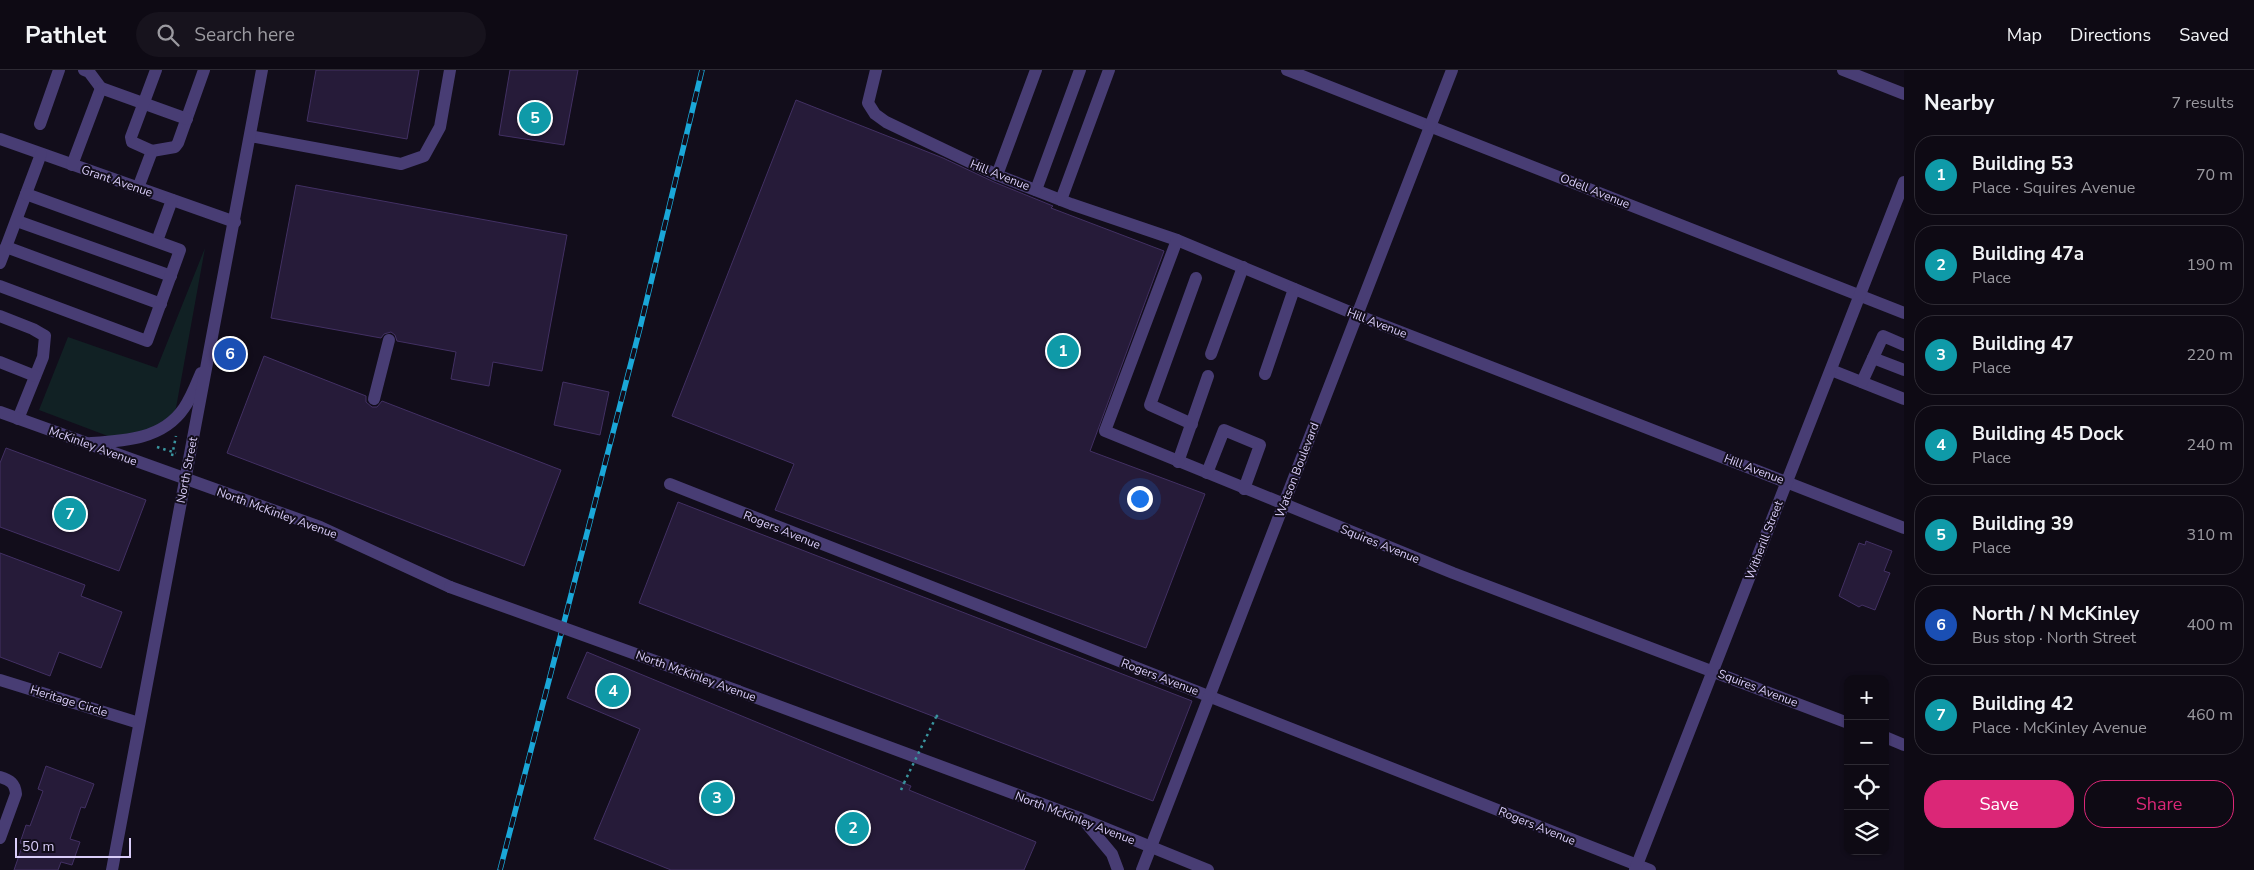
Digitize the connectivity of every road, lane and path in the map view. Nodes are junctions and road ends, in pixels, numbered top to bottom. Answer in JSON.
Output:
{"nodes":[{"id":1,"x":59,"y":70,"type":"edge"},
{"id":2,"x":84,"y":70,"type":"edge"},
{"id":3,"x":156,"y":70,"type":"edge"},
{"id":4,"x":204,"y":70,"type":"edge"},
{"id":5,"x":262,"y":70,"type":"edge"},
{"id":6,"x":450,"y":70,"type":"edge"},
{"id":7,"x":876,"y":70,"type":"edge"},
{"id":8,"x":1036,"y":70,"type":"edge"},
{"id":9,"x":1080,"y":70,"type":"edge"},
{"id":10,"x":1109,"y":70,"type":"edge"},
{"id":11,"x":1286,"y":70,"type":"edge"},
{"id":12,"x":1452,"y":70,"type":"edge"},
{"id":13,"x":1843,"y":70,"type":"edge"},
{"id":14,"x":101,"y":88,"type":"junction"},
{"id":15,"x":1904,"y":94,"type":"edge"},
{"id":16,"x":144,"y":103,"type":"junction"},
{"id":17,"x":187,"y":119,"type":"junction"},
{"id":18,"x":40,"y":124,"type":"dead end"},
{"id":19,"x":1430,"y":126,"type":"junction"},
{"id":20,"x":250,"y":136,"type":"junction"},
{"id":21,"x":0,"y":139,"type":"edge"},
{"id":22,"x":152,"y":151,"type":"junction"},
{"id":23,"x":41,"y":154,"type":"junction"},
{"id":24,"x":72,"y":165,"type":"junction"},
{"id":25,"x":997,"y":175,"type":"junction"},
{"id":26,"x":1904,"y":182,"type":"edge"},
{"id":27,"x":138,"y":188,"type":"junction"},
{"id":28,"x":1036,"y":190,"type":"junction"},
{"id":29,"x":26,"y":194,"type":"junction"},
{"id":30,"x":172,"y":200,"type":"junction"},
{"id":31,"x":1061,"y":200,"type":"junction"},
{"id":32,"x":17,"y":221,"type":"junction"},
{"id":33,"x":234,"y":222,"type":"junction"},
{"id":34,"x":1177,"y":240,"type":"junction"},
{"id":35,"x":157,"y":241,"type":"junction"},
{"id":36,"x":6,"y":247,"type":"junction"},
{"id":37,"x":0,"y":263,"type":"edge"},
{"id":38,"x":1243,"y":268,"type":"junction"},
{"id":39,"x":171,"y":276,"type":"junction"},
{"id":40,"x":1196,"y":278,"type":"dead end"},
{"id":41,"x":0,"y":286,"type":"edge"},
{"id":42,"x":1294,"y":289,"type":"junction"},
{"id":43,"x":1860,"y":296,"type":"junction"},
{"id":44,"x":160,"y":304,"type":"junction"},
{"id":45,"x":1904,"y":313,"type":"edge"},
{"id":46,"x":1357,"y":315,"type":"junction"},
{"id":47,"x":0,"y":316,"type":"edge"},
{"id":48,"x":389,"y":340,"type":"dead end"},
{"id":49,"x":1904,"y":345,"type":"edge"},
{"id":50,"x":1211,"y":354,"type":"dead end"},
{"id":51,"x":209,"y":358,"type":"junction"},
{"id":52,"x":1873,"y":358,"type":"junction"},
{"id":53,"x":0,"y":362,"type":"edge"},
{"id":54,"x":1831,"y":370,"type":"junction"},
{"id":55,"x":1904,"y":370,"type":"edge"},
{"id":56,"x":1265,"y":374,"type":"dead end"},
{"id":57,"x":35,"y":376,"type":"junction"},
{"id":58,"x":1208,"y":376,"type":"dead end"},
{"id":59,"x":1862,"y":382,"type":"junction"},
{"id":60,"x":374,"y":399,"type":"dead end"},
{"id":61,"x":1904,"y":399,"type":"edge"},
{"id":62,"x":0,"y":412,"type":"edge"},
{"id":63,"x":18,"y":419,"type":"junction"},
{"id":64,"x":1192,"y":424,"type":"junction"},
{"id":65,"x":176,"y":436,"type":"dead end"},
{"id":66,"x":84,"y":443,"type":"junction"},
{"id":67,"x":155,"y":446,"type":"dead end"},
{"id":68,"x":175,"y":453,"type":"junction"},
{"id":69,"x":172,"y":456,"type":"dead end"},
{"id":70,"x":1178,"y":462,"type":"junction"},
{"id":71,"x":1207,"y":474,"type":"junction"},
{"id":72,"x":185,"y":480,"type":"junction"},
{"id":73,"x":1787,"y":482,"type":"junction"},
{"id":74,"x":670,"y":484,"type":"dead end"},
{"id":75,"x":1244,"y":489,"type":"junction"},
{"id":76,"x":1283,"y":505,"type":"junction"},
{"id":77,"x":1904,"y":528,"type":"edge"},
{"id":78,"x":1714,"y":670,"type":"junction"},
{"id":79,"x":0,"y":680,"type":"edge"},
{"id":80,"x":1210,"y":696,"type":"junction"},
{"id":81,"x":938,"y":715,"type":"dead end"},
{"id":82,"x":1844,"y":721,"type":"edge"},
{"id":83,"x":139,"y":723,"type":"junction"},
{"id":84,"x":1889,"y":739,"type":"edge"},
{"id":85,"x":1904,"y":745,"type":"edge"},
{"id":86,"x":0,"y":776,"type":"edge"},
{"id":87,"x":901,"y":790,"type":"dead end"},
{"id":88,"x":1080,"y":818,"type":"junction"},
{"id":89,"x":0,"y":838,"type":"edge"},
{"id":90,"x":1151,"y":848,"type":"junction"},
{"id":91,"x":1636,"y":868,"type":"edge"},
{"id":92,"x":1202,"y":869,"type":"edge"},
{"id":93,"x":112,"y":870,"type":"edge"},
{"id":94,"x":1118,"y":870,"type":"edge"},
{"id":95,"x":1142,"y":870,"type":"edge"},
{"id":96,"x":1650,"y":870,"type":"edge"}],
"edges":[{"from":1,"to":18,"type":"street"},
{"from":2,"to":14,"type":"street"},
{"from":3,"to":16,"type":"street"},
{"from":4,"to":17,"type":"street"},
{"from":5,"to":20,"type":"street","name":"North Street"},
{"from":6,"to":20,"type":"street"},
{"from":7,"to":25,"type":"street","name":"Hill Avenue"},
{"from":8,"to":25,"type":"street"},
{"from":9,"to":28,"type":"street"},
{"from":10,"to":31,"type":"street"},
{"from":11,"to":19,"type":"street","name":"Odell Avenue"},
{"from":12,"to":19,"type":"street","name":"Watson Boulevard"},
{"from":13,"to":15,"type":"street"},
{"from":14,"to":16,"type":"street"},
{"from":14,"to":24,"type":"street"},
{"from":16,"to":17,"type":"street"},
{"from":16,"to":22,"type":"street"},
{"from":17,"to":22,"type":"street"},
{"from":19,"to":43,"type":"street","name":"Odell Avenue"},
{"from":19,"to":46,"type":"street","name":"Watson Boulevard"},
{"from":20,"to":33,"type":"street","name":"North Street"},
{"from":21,"to":23,"type":"street","name":"Grant Avenue"},
{"from":22,"to":27,"type":"street"},
{"from":23,"to":24,"type":"street","name":"Grant Avenue"},
{"from":23,"to":29,"type":"street"},
{"from":24,"to":27,"type":"street","name":"Grant Avenue"},
{"from":25,"to":28,"type":"street","name":"Hill Avenue"},
{"from":26,"to":43,"type":"street","name":"Witherill Street"},
{"from":27,"to":30,"type":"street","name":"Grant Avenue"},
{"from":28,"to":31,"type":"street","name":"Hill Avenue"},
{"from":29,"to":32,"type":"street"},
{"from":29,"to":35,"type":"street"},
{"from":30,"to":33,"type":"street","name":"Grant Avenue"},
{"from":30,"to":35,"type":"street"},
{"from":31,"to":34,"type":"street","name":"Hill Avenue"},
{"from":32,"to":36,"type":"street"},
{"from":32,"to":39,"type":"street"},
{"from":33,"to":51,"type":"street","name":"North Street"},
{"from":34,"to":38,"type":"street","name":"Hill Avenue"},
{"from":34,"to":70,"type":"street","name":"Squires Avenue"},
{"from":35,"to":39,"type":"street"},
{"from":36,"to":37,"type":"street"},
{"from":36,"to":44,"type":"street"},
{"from":38,"to":42,"type":"street","name":"Hill Avenue"},
{"from":38,"to":50,"type":"street"},
{"from":39,"to":44,"type":"street"},
{"from":40,"to":64,"type":"street"},
{"from":41,"to":44,"type":"street"},
{"from":42,"to":46,"type":"street","name":"Hill Avenue"},
{"from":42,"to":56,"type":"street"},
{"from":43,"to":45,"type":"street","name":"Odell Avenue"},
{"from":43,"to":54,"type":"street","name":"Witherill Street"},
{"from":46,"to":73,"type":"street","name":"Hill Avenue"},
{"from":46,"to":76,"type":"street","name":"Watson Boulevard"},
{"from":47,"to":57,"type":"street"},
{"from":48,"to":60,"type":"street"},
{"from":49,"to":52,"type":"street"},
{"from":51,"to":66,"type":"street"},
{"from":51,"to":72,"type":"street","name":"North Street"},
{"from":52,"to":55,"type":"street"},
{"from":52,"to":59,"type":"street"},
{"from":53,"to":57,"type":"street"},
{"from":54,"to":59,"type":"street"},
{"from":54,"to":73,"type":"street","name":"Witherill Street"},
{"from":57,"to":63,"type":"street"},
{"from":58,"to":64,"type":"street"},
{"from":59,"to":61,"type":"street"},
{"from":62,"to":63,"type":"street","name":"McKinley Avenue"},
{"from":63,"to":66,"type":"street","name":"McKinley Avenue"},
{"from":64,"to":70,"type":"street"},
{"from":65,"to":68,"type":"path"},
{"from":66,"to":72,"type":"street","name":"McKinley Avenue"},
{"from":67,"to":68,"type":"path"},
{"from":68,"to":69,"type":"path"},
{"from":70,"to":71,"type":"street","name":"Squires Avenue"},
{"from":71,"to":75,"type":"street","name":"Squires Avenue"},
{"from":71,"to":75,"type":"street"},
{"from":72,"to":83,"type":"street","name":"North Street"},
{"from":72,"to":88,"type":"street","name":"North McKinley Avenue","bridge":true},
{"from":73,"to":77,"type":"street","name":"Hill Avenue"},
{"from":73,"to":78,"type":"street","name":"Witherill Street"},
{"from":74,"to":80,"type":"street","name":"Rogers Avenue"},
{"from":75,"to":76,"type":"street","name":"Squires Avenue"},
{"from":76,"to":78,"type":"street","name":"Squires Avenue"},
{"from":76,"to":80,"type":"street","name":"Watson Boulevard"},
{"from":78,"to":82,"type":"street","name":"Squires Avenue"},
{"from":78,"to":91,"type":"street","name":"Witherill Street"},
{"from":79,"to":83,"type":"street","name":"Heritage Circle"},
{"from":80,"to":90,"type":"street","name":"Watson Boulevard"},
{"from":80,"to":91,"type":"street","name":"Rogers Avenue"},
{"from":81,"to":87,"type":"path","bridge":true},
{"from":83,"to":93,"type":"street","name":"North Street"},
{"from":84,"to":85,"type":"street"},
{"from":86,"to":89,"type":"street"},
{"from":88,"to":90,"type":"street","name":"North McKinley Avenue"},
{"from":88,"to":94,"type":"street"},
{"from":90,"to":92,"type":"street","name":"North McKinley Avenue"},
{"from":90,"to":95,"type":"street","name":"Watson Boulevard"},
{"from":91,"to":96,"type":"street","name":"Rogers Avenue"}]}
